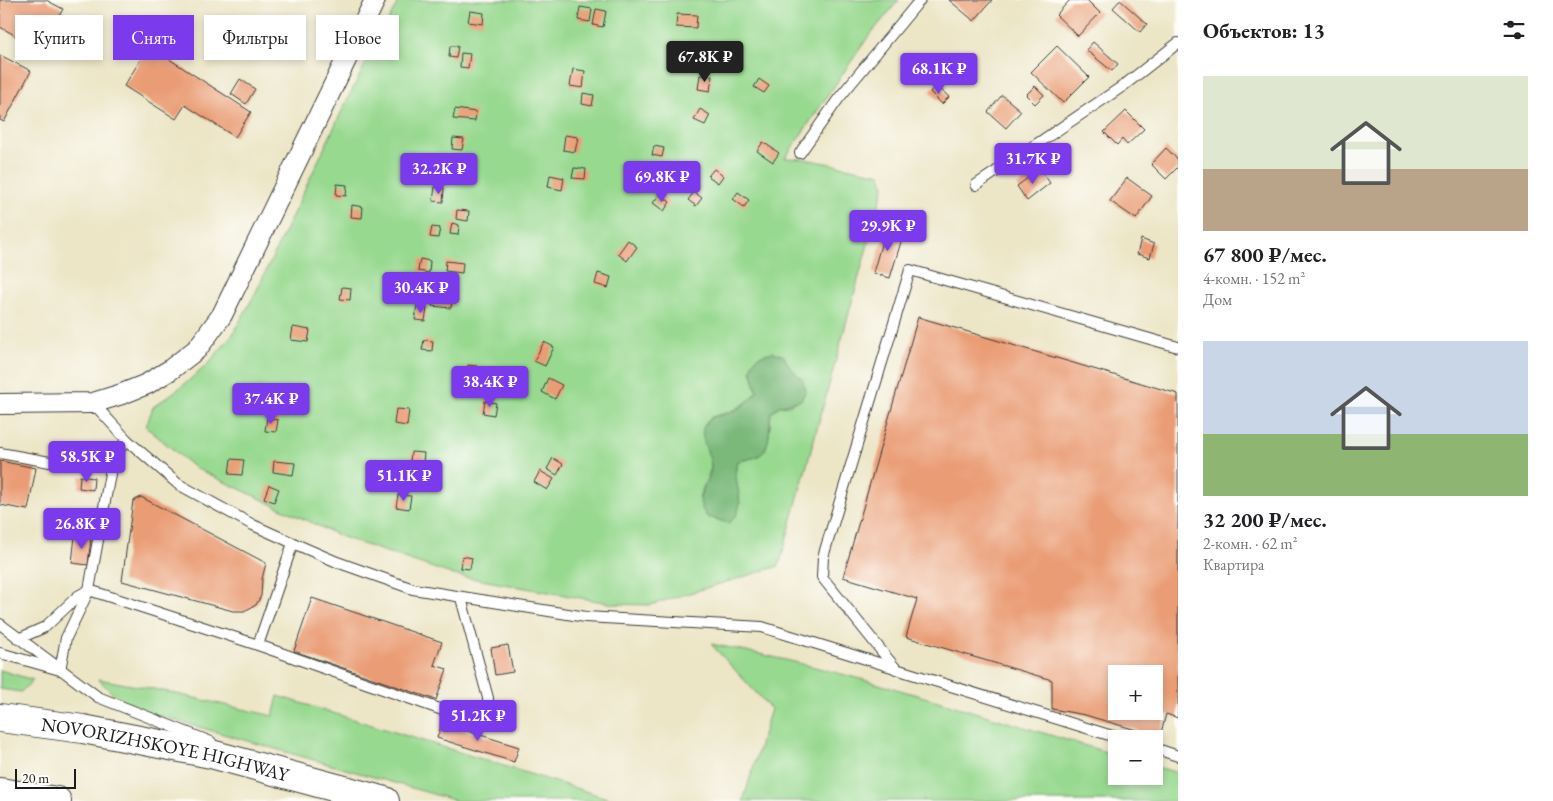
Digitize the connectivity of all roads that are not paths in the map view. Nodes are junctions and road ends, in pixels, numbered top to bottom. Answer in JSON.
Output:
{"nodes":[{"id":1,"x":375,"y":0,"type":"edge"},
{"id":2,"x":920,"y":0,"type":"edge"},
{"id":3,"x":1178,"y":43,"type":"edge"},
{"id":4,"x":800,"y":154,"type":"dead end"},
{"id":5,"x":976,"y":185,"type":"dead end"},
{"id":6,"x":1178,"y":348,"type":"edge"},
{"id":7,"x":93,"y":403,"type":"junction"},
{"id":8,"x":0,"y":404,"type":"edge"},
{"id":9,"x":126,"y":440,"type":"junction"},
{"id":10,"x":0,"y":453,"type":"edge"},
{"id":11,"x":50,"y":462,"type":"dead end"},
{"id":12,"x":294,"y":543,"type":"junction"},
{"id":13,"x":88,"y":590,"type":"junction"},
{"id":14,"x":461,"y":598,"type":"junction"},
{"id":15,"x":0,"y":624,"type":"edge"},
{"id":16,"x":18,"y":640,"type":"junction"},
{"id":17,"x":258,"y":645,"type":"junction"},
{"id":18,"x":0,"y":653,"type":"edge"},
{"id":19,"x":896,"y":669,"type":"junction"},
{"id":20,"x":60,"y":670,"type":"junction"},
{"id":21,"x":0,"y":718,"type":"edge"},
{"id":22,"x":1108,"y":735,"type":"edge"},
{"id":23,"x":1163,"y":751,"type":"edge"},
{"id":24,"x":1178,"y":756,"type":"edge"},
{"id":25,"x":294,"y":775,"type":"junction"},
{"id":26,"x":0,"y":792,"type":"edge"},
{"id":27,"x":57,"y":801,"type":"edge"},
{"id":28,"x":385,"y":801,"type":"edge"}],
"edges":[{"from":1,"to":7,"type":"street"},
{"from":2,"to":4,"type":"lane"},
{"from":3,"to":5,"type":"lane"},
{"from":6,"to":19,"type":"lane"},
{"from":7,"to":8,"type":"street"},
{"from":7,"to":9,"type":"lane"},
{"from":9,"to":12,"type":"lane"},
{"from":9,"to":13,"type":"lane"},
{"from":10,"to":11,"type":"lane"},
{"from":12,"to":14,"type":"lane"},
{"from":12,"to":17,"type":"lane"},
{"from":13,"to":16,"type":"lane"},
{"from":13,"to":17,"type":"lane"},
{"from":13,"to":20,"type":"lane"},
{"from":14,"to":17,"type":"lane"},
{"from":14,"to":19,"type":"lane"},
{"from":15,"to":16,"type":"lane"},
{"from":16,"to":20,"type":"lane"},
{"from":18,"to":20,"type":"lane"},
{"from":19,"to":22,"type":"lane"},
{"from":20,"to":25,"type":"lane"},
{"from":21,"to":25,"type":"highway","name":"NOVORIZHSKOYE HIGHWAY"},
{"from":23,"to":24,"type":"lane"},
{"from":25,"to":28,"type":"highway","name":"NOVORIZHSKOYE HIGHWAY"},
{"from":26,"to":27,"type":"highway"}]}
